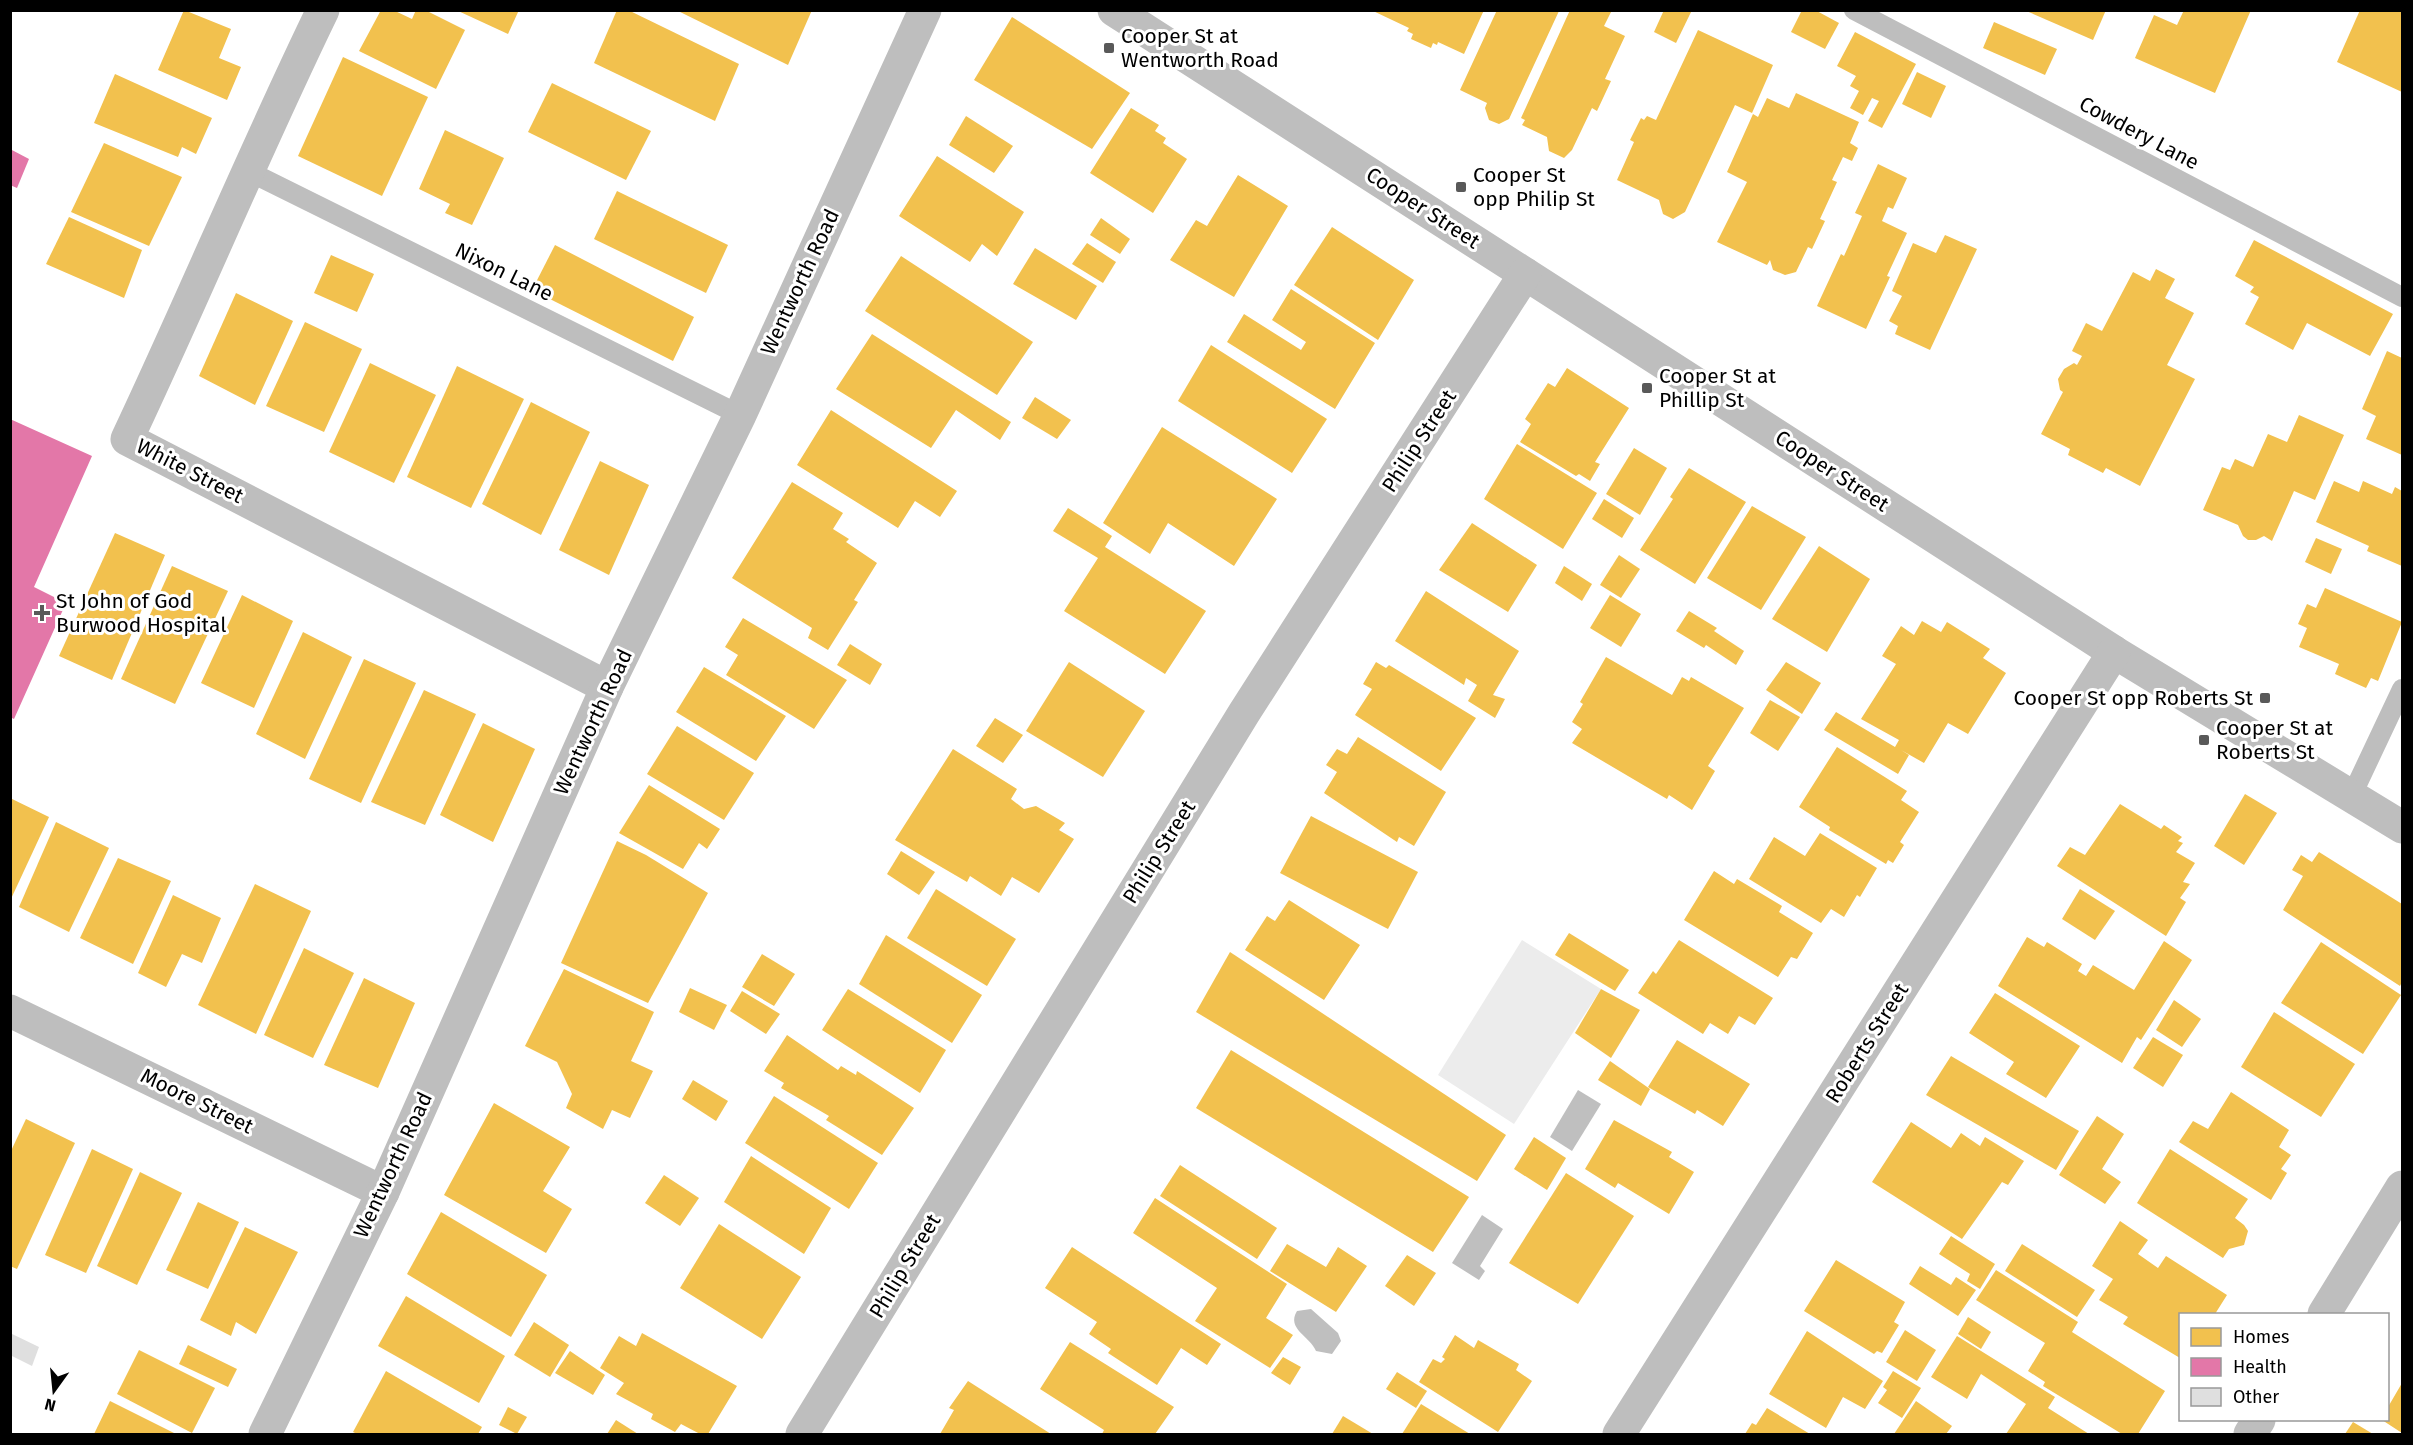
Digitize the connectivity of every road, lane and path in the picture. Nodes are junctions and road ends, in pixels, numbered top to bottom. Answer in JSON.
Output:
{"nodes":[{"id":1,"x":323,"y":10,"type":"edge"},
{"id":2,"x":925,"y":10,"type":"edge"},
{"id":3,"x":1114,"y":10,"type":"edge"},
{"id":4,"x":1854,"y":10,"type":"edge"},
{"id":5,"x":248,"y":171,"type":"junction"},
{"id":6,"x":1525,"y":274,"type":"junction"},
{"id":7,"x":2403,"y":297,"type":"edge"},
{"id":8,"x":740,"y":415,"type":"junction"},
{"id":9,"x":2114,"y":652,"type":"junction"},
{"id":10,"x":607,"y":687,"type":"junction"},
{"id":11,"x":2403,"y":689,"type":"edge"},
{"id":12,"x":2352,"y":795,"type":"junction"},
{"id":13,"x":2403,"y":827,"type":"edge"},
{"id":14,"x":10,"y":1011,"type":"edge"},
{"id":15,"x":2403,"y":1187,"type":"edge"},
{"id":16,"x":382,"y":1192,"type":"junction"},
{"id":17,"x":2325,"y":1313,"type":"edge"},
{"id":18,"x":2258,"y":1421,"type":"edge"},
{"id":19,"x":265,"y":1434,"type":"edge"},
{"id":20,"x":802,"y":1434,"type":"edge"},
{"id":21,"x":1619,"y":1434,"type":"edge"},
{"id":22,"x":2250,"y":1434,"type":"edge"}],
"edges":[{"from":1,"to":5,"type":"street","name":"White Street"},
{"from":2,"to":8,"type":"street","name":"Wentworth Road"},
{"from":3,"to":6,"type":"street","name":"Cooper Street"},
{"from":4,"to":7,"type":"lane","name":"Cowdery Lane"},
{"from":5,"to":8,"type":"lane","name":"Nixon Lane"},
{"from":5,"to":10,"type":"street","name":"White Street"},
{"from":6,"to":9,"type":"street","name":"Cooper Street"},
{"from":6,"to":20,"type":"street","name":"Philip Street"},
{"from":8,"to":10,"type":"street","name":"Wentworth Road"},
{"from":9,"to":12,"type":"street","name":"Cooper Street"},
{"from":9,"to":21,"type":"street","name":"Roberts Street"},
{"from":10,"to":16,"type":"street","name":"Wentworth Road"},
{"from":11,"to":12,"type":"lane"},
{"from":12,"to":13,"type":"street","name":"Cooper Street"},
{"from":14,"to":16,"type":"street","name":"Moore Street"},
{"from":15,"to":17,"type":"street"},
{"from":16,"to":19,"type":"street","name":"Wentworth Road"},
{"from":18,"to":22,"type":"street"}]}
